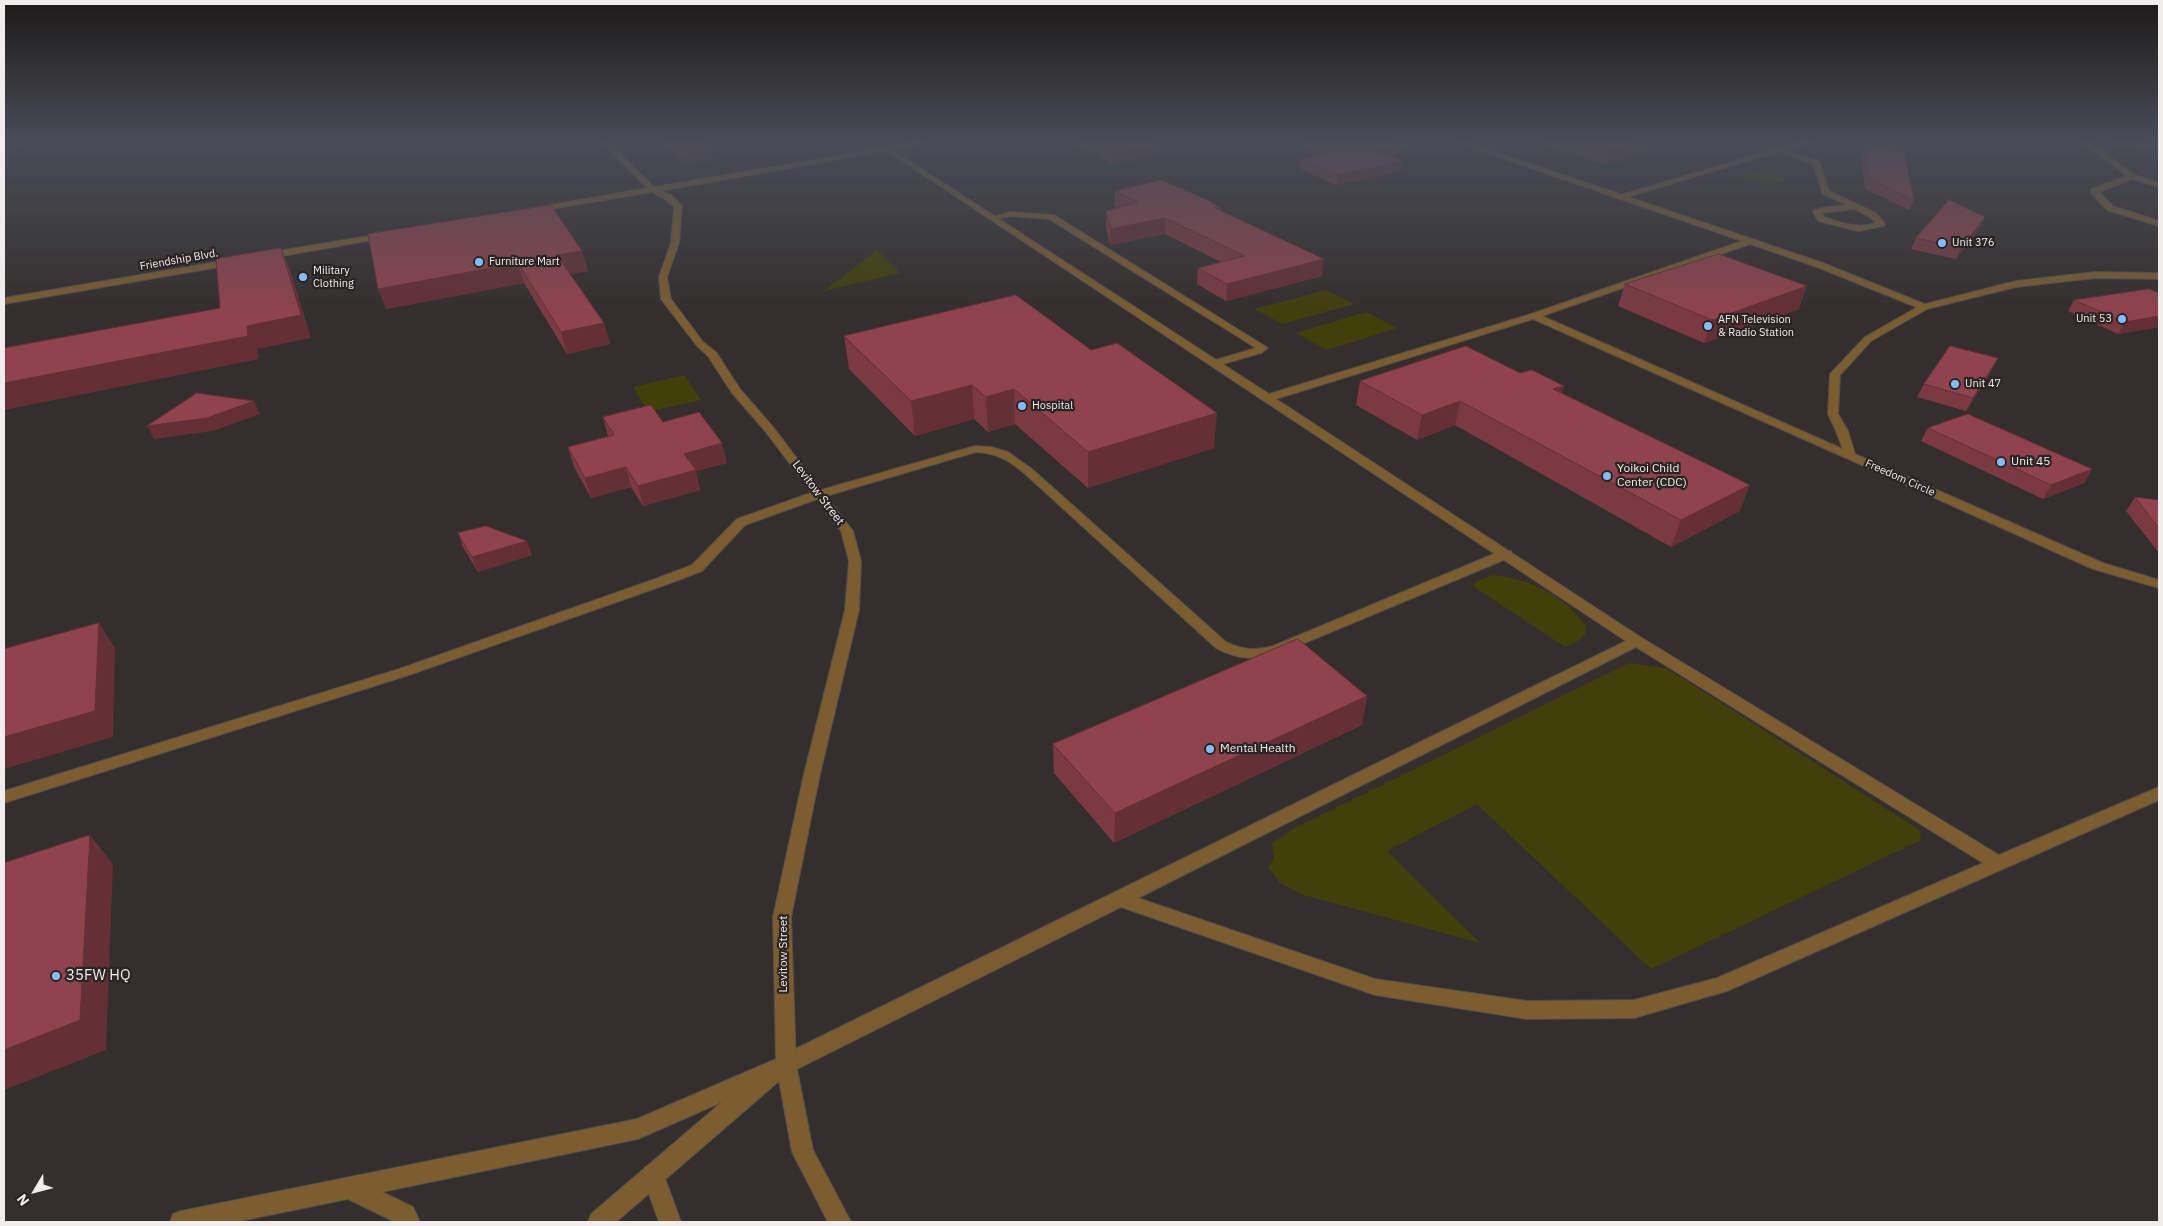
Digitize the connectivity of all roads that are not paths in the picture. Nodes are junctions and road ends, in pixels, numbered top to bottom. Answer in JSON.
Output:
{"nodes":[{"id":1,"x":593,"y":200,"type":"edge"},
{"id":2,"x":671,"y":200,"type":"edge"},
{"id":3,"x":967,"y":200,"type":"edge"},
{"id":4,"x":1627,"y":200,"type":"edge"},
{"id":5,"x":1844,"y":200,"type":"edge"},
{"id":6,"x":2102,"y":200,"type":"edge"},
{"id":7,"x":1856,"y":206,"type":"junction"},
{"id":8,"x":529,"y":211,"type":"edge"},
{"id":9,"x":994,"y":218,"type":"junction"},
{"id":10,"x":2159,"y":224,"type":"edge"},
{"id":11,"x":397,"y":234,"type":"edge"},
{"id":12,"x":1750,"y":242,"type":"junction"},
{"id":13,"x":260,"y":257,"type":"edge"},
{"id":14,"x":240,"y":260,"type":"edge"},
{"id":15,"x":2159,"y":276,"type":"edge"},
{"id":16,"x":4,"y":301,"type":"edge"},
{"id":17,"x":1924,"y":307,"type":"junction"},
{"id":18,"x":1534,"y":316,"type":"junction"},
{"id":19,"x":1216,"y":364,"type":"junction"},
{"id":20,"x":1268,"y":398,"type":"junction"},
{"id":21,"x":1850,"y":456,"type":"junction"},
{"id":22,"x":819,"y":494,"type":"junction"},
{"id":23,"x":1506,"y":554,"type":"junction"},
{"id":24,"x":2159,"y":584,"type":"edge"},
{"id":25,"x":1637,"y":641,"type":"junction"},
{"id":26,"x":2159,"y":794,"type":"edge"},
{"id":27,"x":4,"y":797,"type":"edge"},
{"id":28,"x":1999,"y":864,"type":"junction"},
{"id":29,"x":1120,"y":899,"type":"junction"},
{"id":30,"x":786,"y":1064,"type":"junction"},
{"id":31,"x":653,"y":1175,"type":"junction"},
{"id":32,"x":348,"y":1187,"type":"junction"},
{"id":33,"x":180,"y":1222,"type":"edge"},
{"id":34,"x":409,"y":1222,"type":"edge"},
{"id":35,"x":600,"y":1222,"type":"edge"},
{"id":36,"x":670,"y":1222,"type":"edge"},
{"id":37,"x":840,"y":1222,"type":"edge"}],
"edges":[{"from":1,"to":8,"type":"street"},
{"from":2,"to":22,"type":"street","name":"Levitow Street"},
{"from":3,"to":9,"type":"street"},
{"from":4,"to":12,"type":"street"},
{"from":5,"to":7,"type":"street"},
{"from":6,"to":10,"type":"street"},
{"from":7,"to":7,"type":"street"},
{"from":9,"to":19,"type":"street"},
{"from":9,"to":19,"type":"street"},
{"from":11,"to":13,"type":"street"},
{"from":12,"to":17,"type":"street"},
{"from":12,"to":18,"type":"street"},
{"from":14,"to":16,"type":"street","name":"Friendship Blvd."},
{"from":15,"to":17,"type":"street","name":"Freedom Circle"},
{"from":17,"to":21,"type":"street","name":"Freedom Circle"},
{"from":18,"to":20,"type":"street"},
{"from":18,"to":21,"type":"street"},
{"from":19,"to":20,"type":"street"},
{"from":20,"to":23,"type":"street"},
{"from":21,"to":24,"type":"street","name":"Freedom Circle"},
{"from":22,"to":23,"type":"street"},
{"from":22,"to":27,"type":"street"},
{"from":22,"to":30,"type":"street","name":"Levitow Street"},
{"from":23,"to":25,"type":"street"},
{"from":25,"to":28,"type":"street"},
{"from":25,"to":29,"type":"street"},
{"from":26,"to":28,"type":"street"},
{"from":28,"to":29,"type":"street"},
{"from":29,"to":30,"type":"street"},
{"from":30,"to":31,"type":"street"},
{"from":30,"to":32,"type":"street"},
{"from":30,"to":37,"type":"street","name":"Levitow Street"},
{"from":31,"to":35,"type":"street"},
{"from":31,"to":36,"type":"street"},
{"from":32,"to":33,"type":"street"},
{"from":32,"to":34,"type":"street"}]}
